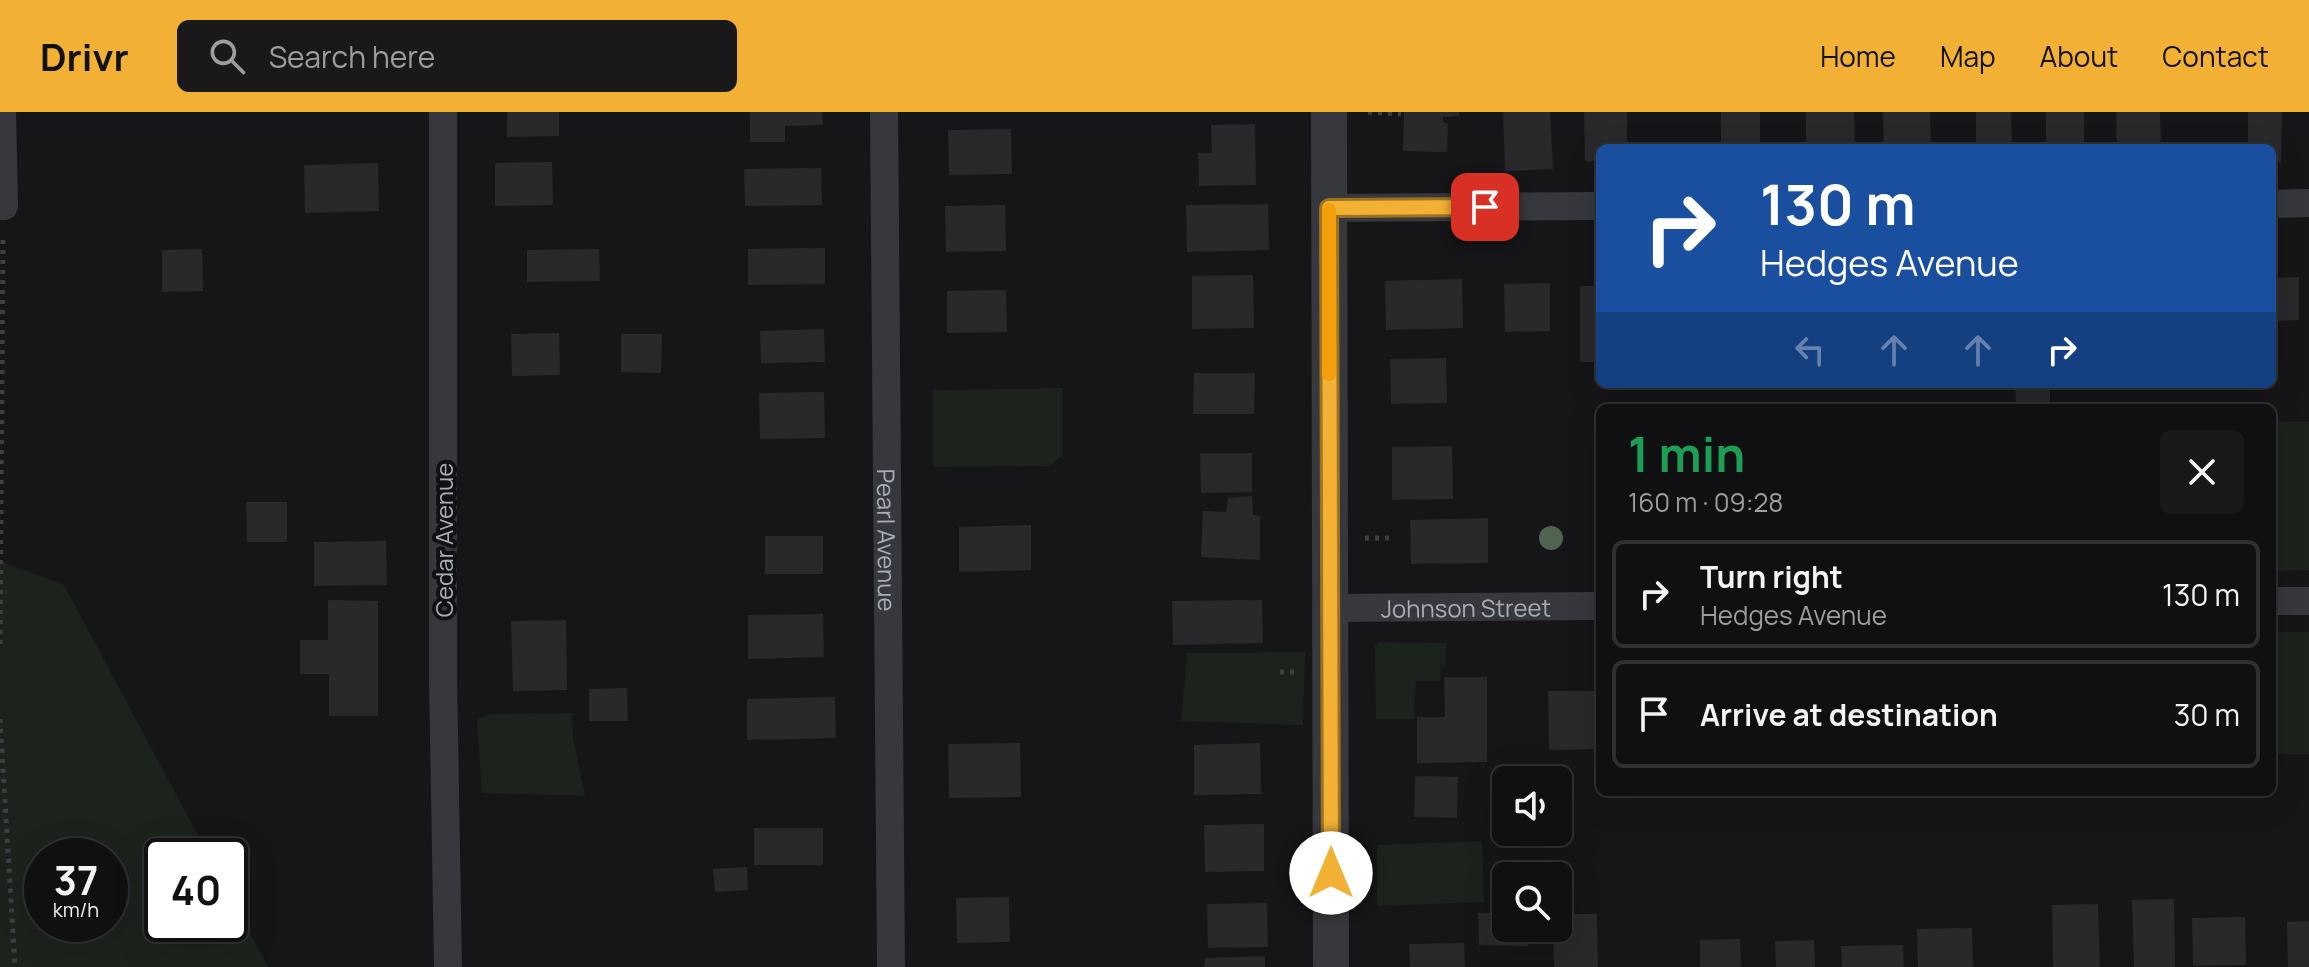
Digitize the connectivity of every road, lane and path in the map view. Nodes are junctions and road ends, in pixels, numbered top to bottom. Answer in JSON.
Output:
{"nodes":[{"id":1,"x":2,"y":112,"type":"edge"},
{"id":2,"x":443,"y":112,"type":"edge"},
{"id":3,"x":884,"y":112,"type":"edge"},
{"id":4,"x":1329,"y":112,"type":"edge"},
{"id":5,"x":1368,"y":112,"type":"edge"},
{"id":6,"x":1401,"y":114,"type":"edge"},
{"id":7,"x":2309,"y":203,"type":"edge"},
{"id":8,"x":2276,"y":204,"type":"edge"},
{"id":9,"x":2,"y":206,"type":"edge"},
{"id":10,"x":1596,"y":206,"type":"edge"},
{"id":11,"x":1329,"y":208,"type":"junction"},
{"id":12,"x":1364,"y":538,"type":"dead end"},
{"id":13,"x":1394,"y":538,"type":"dead end"},
{"id":14,"x":2276,"y":601,"type":"edge"},
{"id":15,"x":2309,"y":601,"type":"edge"},
{"id":16,"x":1596,"y":606,"type":"edge"},
{"id":17,"x":1330,"y":608,"type":"junction"},
{"id":18,"x":0,"y":644,"type":"edge"},
{"id":19,"x":0,"y":719,"type":"edge"},
{"id":20,"x":15,"y":967,"type":"edge"},
{"id":21,"x":448,"y":967,"type":"edge"},
{"id":22,"x":891,"y":967,"type":"edge"},
{"id":23,"x":1331,"y":967,"type":"edge"}],
"edges":[{"from":1,"to":9,"type":"street"},
{"from":2,"to":21,"type":"street","name":"Cedar Avenue"},
{"from":3,"to":22,"type":"street","name":"Pearl Avenue"},
{"from":4,"to":11,"type":"street"},
{"from":5,"to":6,"type":"path"},
{"from":7,"to":8,"type":"street"},
{"from":9,"to":18,"type":"path"},
{"from":10,"to":11,"type":"street"},
{"from":11,"to":17,"type":"street"},
{"from":12,"to":13,"type":"path"},
{"from":14,"to":15,"type":"street"},
{"from":16,"to":17,"type":"street","name":"Johnson Street"},
{"from":17,"to":23,"type":"street"},
{"from":19,"to":20,"type":"path"}]}
